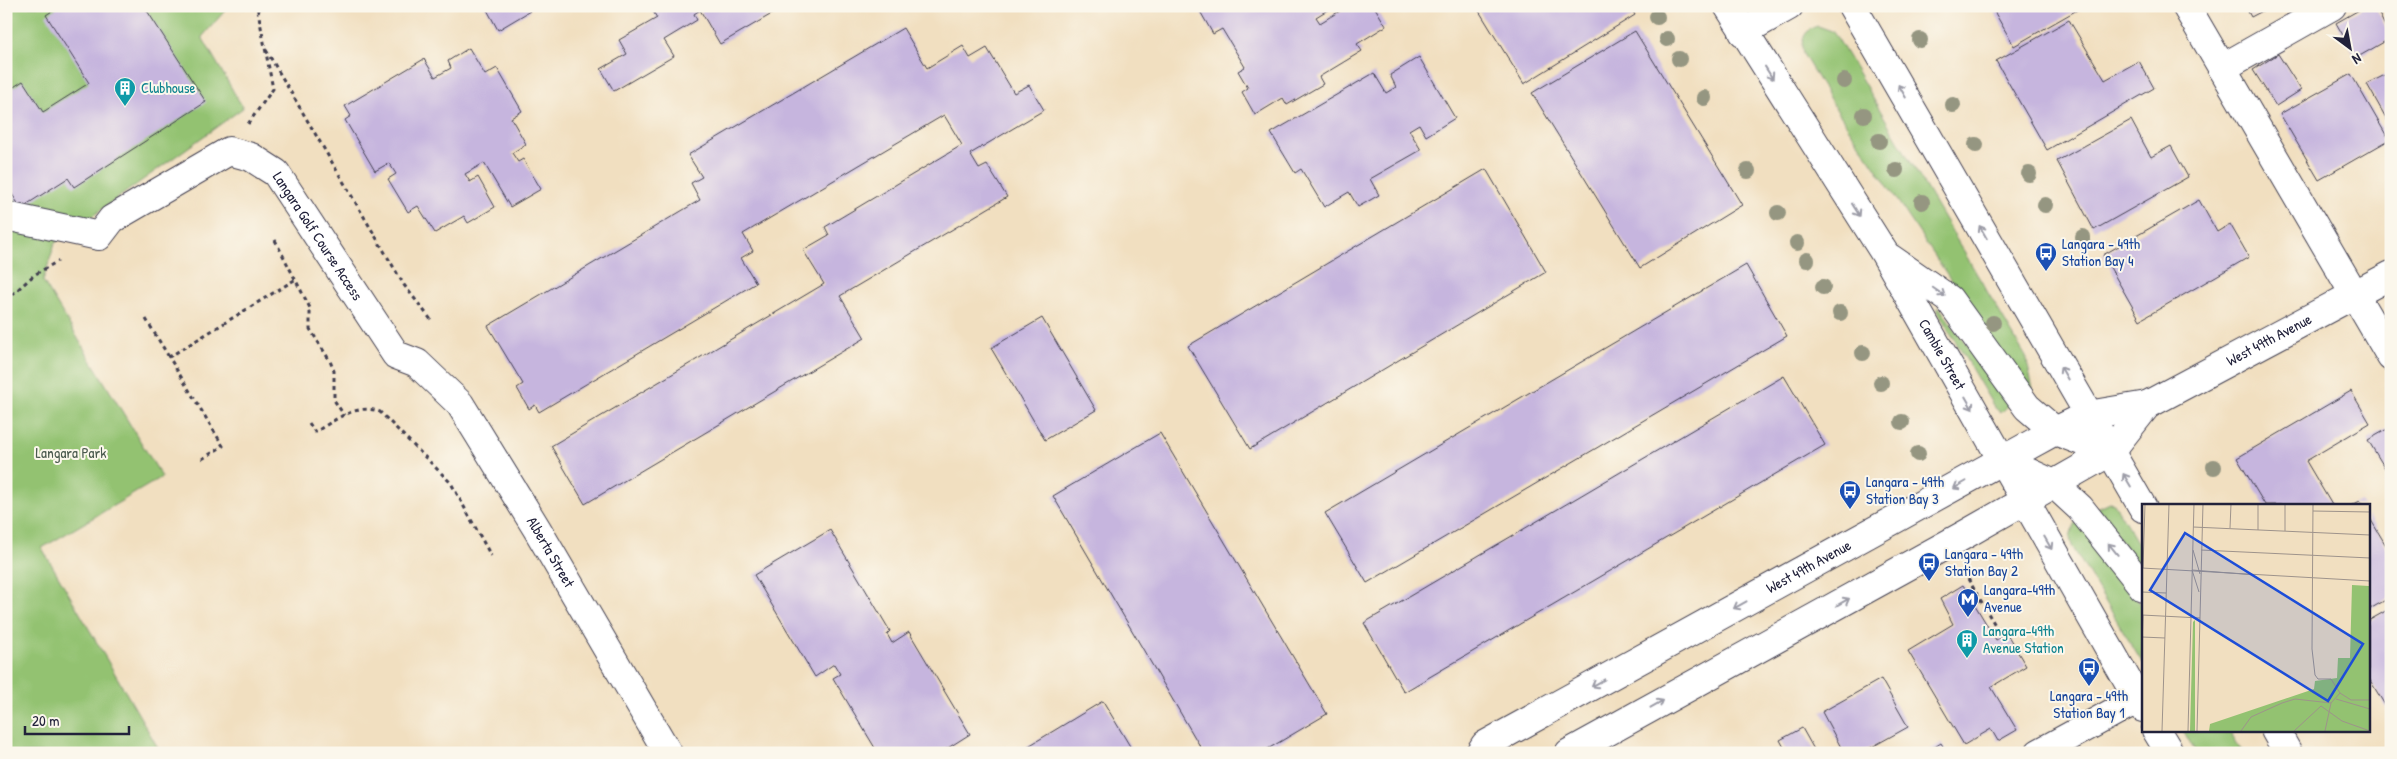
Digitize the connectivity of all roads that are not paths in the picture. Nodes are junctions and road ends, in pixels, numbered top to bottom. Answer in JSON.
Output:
{"nodes":[{"id":1,"x":1728,"y":6,"type":"edge"},
{"id":2,"x":1789,"y":6,"type":"edge"},
{"id":3,"x":1852,"y":6,"type":"edge"},
{"id":4,"x":2186,"y":6,"type":"edge"},
{"id":5,"x":2332,"y":6,"type":"edge"},
{"id":6,"x":1743,"y":32,"type":"junction"},
{"id":7,"x":2222,"y":68,"type":"junction"},
{"id":8,"x":6,"y":216,"type":"edge"},
{"id":9,"x":1885,"y":254,"type":"junction"},
{"id":10,"x":2391,"y":275,"type":"edge"},
{"id":11,"x":2354,"y":295,"type":"junction"},
{"id":12,"x":2391,"y":357,"type":"edge"},
{"id":13,"x":417,"y":363,"type":"joint"},
{"id":14,"x":2147,"y":404,"type":"junction"},
{"id":15,"x":2088,"y":415,"type":"junction"},
{"id":16,"x":2055,"y":432,"type":"junction"},
{"id":17,"x":2110,"y":452,"type":"junction"},
{"id":18,"x":2002,"y":460,"type":"junction"},
{"id":19,"x":2054,"y":484,"type":"junction"},
{"id":20,"x":2024,"y":500,"type":"junction"},
{"id":21,"x":2142,"y":506,"type":"edge"},
{"id":22,"x":2142,"y":586,"type":"edge"},
{"id":23,"x":2140,"y":704,"type":"edge"},
{"id":24,"x":2157,"y":732,"type":"edge"},
{"id":25,"x":2276,"y":732,"type":"edge"},
{"id":26,"x":668,"y":753,"type":"edge"},
{"id":27,"x":1480,"y":753,"type":"edge"},
{"id":28,"x":1569,"y":753,"type":"edge"},
{"id":29,"x":2039,"y":753,"type":"edge"},
{"id":30,"x":2170,"y":753,"type":"edge"},
{"id":31,"x":2288,"y":753,"type":"edge"}],
"edges":[{"from":1,"to":6,"type":"street","name":"Cambie Street"},
{"from":2,"to":6,"type":"street"},
{"from":15,"to":3,"type":"street","one_way":true},
{"from":4,"to":7,"type":"street"},
{"from":5,"to":7,"type":"street"},
{"from":6,"to":9,"type":"street","name":"Cambie Street","one_way":true},
{"from":7,"to":11,"type":"street"},
{"from":8,"to":13,"type":"street","name":"Langara Golf Course Access"},
{"from":9,"to":16,"type":"street","one_way":true},
{"from":9,"to":18,"type":"street","name":"Cambie Street","one_way":true},
{"from":10,"to":11,"type":"street","name":"West 49th Avenue"},
{"from":11,"to":12,"type":"street"},
{"from":11,"to":14,"type":"street","name":"West 49th Avenue"},
{"from":13,"to":26,"type":"street","name":"Alberta Street"},
{"from":14,"to":15,"type":"street","name":"West 49th Avenue"},
{"from":14,"to":17,"type":"street","name":"West 49th Avenue"},
{"from":15,"to":16,"type":"street","name":"West 49th Avenue"},
{"from":15,"to":17,"type":"street"},
{"from":16,"to":17,"type":"street"},
{"from":16,"to":18,"type":"street","name":"West 49th Avenue"},
{"from":17,"to":19,"type":"street","name":"West 49th Avenue"},
{"from":21,"to":17,"type":"street","one_way":true},
{"from":18,"to":19,"type":"street"},
{"from":18,"to":20,"type":"street","name":"Cambie Street"},
{"from":18,"to":27,"type":"street","name":"West 49th Avenue","one_way":true},
{"from":19,"to":20,"type":"street","name":"West 49th Avenue"},
{"from":22,"to":19,"type":"street","one_way":true},
{"from":20,"to":23,"type":"street","name":"Cambie Street","one_way":true},
{"from":28,"to":20,"type":"street","name":"West 49th Avenue","one_way":true},
{"from":23,"to":29,"type":"street"},
{"from":24,"to":30,"type":"street"},
{"from":25,"to":31,"type":"street"}]}
